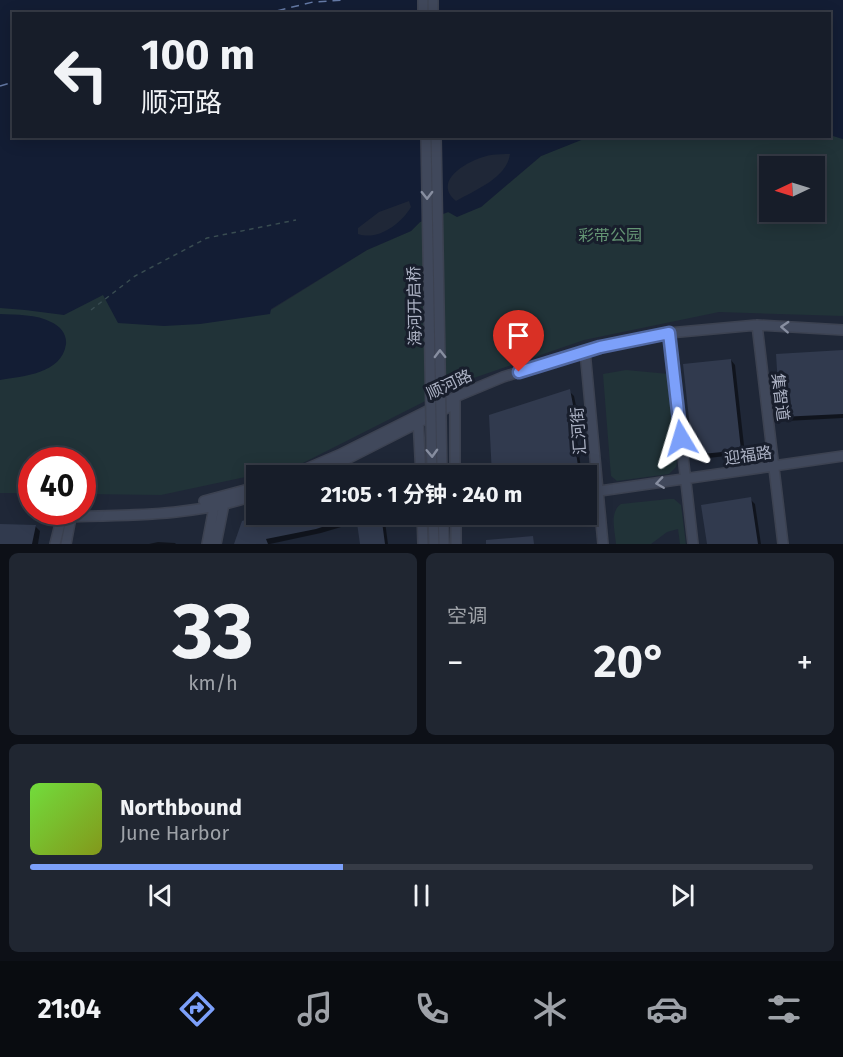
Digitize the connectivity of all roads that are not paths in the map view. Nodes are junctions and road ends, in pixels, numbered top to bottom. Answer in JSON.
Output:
{"nodes":[{"id":1,"x":426,"y":138,"type":"edge"},
{"id":2,"x":436,"y":138,"type":"edge"},
{"id":3,"x":757,"y":325,"type":"junction"},
{"id":4,"x":843,"y":330,"type":"edge"},
{"id":5,"x":669,"y":333,"type":"junction"},
{"id":6,"x":585,"y":351,"type":"junction"},
{"id":7,"x":455,"y":400,"type":"junction"},
{"id":8,"x":418,"y":419,"type":"junction"},
{"id":9,"x":843,"y":456,"type":"edge"},
{"id":10,"x":316,"y":465,"type":"edge"},
{"id":11,"x":331,"y":465,"type":"edge"},
{"id":12,"x":420,"y":465,"type":"edge"},
{"id":13,"x":432,"y":465,"type":"edge"},
{"id":14,"x":442,"y":465,"type":"edge"},
{"id":15,"x":455,"y":465,"type":"edge"},
{"id":16,"x":775,"y":466,"type":"junction"},
{"id":17,"x":686,"y":479,"type":"junction"},
{"id":18,"x":246,"y":491,"type":"edge"},
{"id":19,"x":598,"y":491,"type":"junction"},
{"id":20,"x":246,"y":497,"type":"edge"},
{"id":21,"x":220,"y":502,"type":"junction"},
{"id":22,"x":96,"y":510,"type":"edge"},
{"id":23,"x":96,"y":514,"type":"edge"},
{"id":24,"x":63,"y":525,"type":"edge"},
{"id":25,"x":67,"y":525,"type":"edge"},
{"id":26,"x":422,"y":525,"type":"edge"},
{"id":27,"x":434,"y":525,"type":"edge"},
{"id":28,"x":443,"y":525,"type":"edge"},
{"id":29,"x":456,"y":525,"type":"edge"},
{"id":30,"x":55,"y":544,"type":"edge"},
{"id":31,"x":66,"y":544,"type":"edge"},
{"id":32,"x":207,"y":544,"type":"edge"},
{"id":33,"x":216,"y":544,"type":"edge"},
{"id":34,"x":423,"y":544,"type":"edge"},
{"id":35,"x":434,"y":544,"type":"edge"},
{"id":36,"x":444,"y":544,"type":"edge"},
{"id":37,"x":456,"y":544,"type":"edge"},
{"id":38,"x":603,"y":544,"type":"edge"},
{"id":39,"x":693,"y":544,"type":"edge"},
{"id":40,"x":783,"y":544,"type":"edge"}],
"edges":[{"from":1,"to":13,"type":"street","name":"海河开启桥","one_way":true,"bridge":true},
{"from":14,"to":2,"type":"street","name":"海河开启桥","one_way":true,"bridge":true},
{"from":4,"to":3,"type":"street","name":"顺河路","one_way":true},
{"from":3,"to":5,"type":"street","name":"顺河路"},
{"from":3,"to":16,"type":"street","name":"集智道"},
{"from":5,"to":6,"type":"street","name":"顺河路"},
{"from":5,"to":17,"type":"street"},
{"from":6,"to":7,"type":"street","name":"顺河路"},
{"from":6,"to":19,"type":"street","name":"汇河街"},
{"from":7,"to":8,"type":"street","name":"顺河路"},
{"from":7,"to":15,"type":"street"},
{"from":8,"to":10,"type":"street","name":"顺河路"},
{"from":8,"to":11,"type":"street","name":"顺河路"},
{"from":8,"to":12,"type":"street"},
{"from":9,"to":16,"type":"street","name":"迎福路"},
{"from":16,"to":17,"type":"street","name":"迎福路"},
{"from":16,"to":40,"type":"street","name":"集智道"},
{"from":17,"to":19,"type":"street","name":"迎福路","one_way":true},
{"from":17,"to":39,"type":"street"},
{"from":18,"to":21,"type":"street"},
{"from":19,"to":38,"type":"street","name":"汇河街"},
{"from":20,"to":21,"type":"street"},
{"from":21,"to":22,"type":"street"},
{"from":21,"to":23,"type":"street"},
{"from":21,"to":32,"type":"street"},
{"from":21,"to":33,"type":"street"},
{"from":24,"to":30,"type":"street"},
{"from":25,"to":31,"type":"street"},
{"from":26,"to":34,"type":"street"},
{"from":27,"to":35,"type":"street"},
{"from":28,"to":36,"type":"street"},
{"from":29,"to":37,"type":"street"}]}
